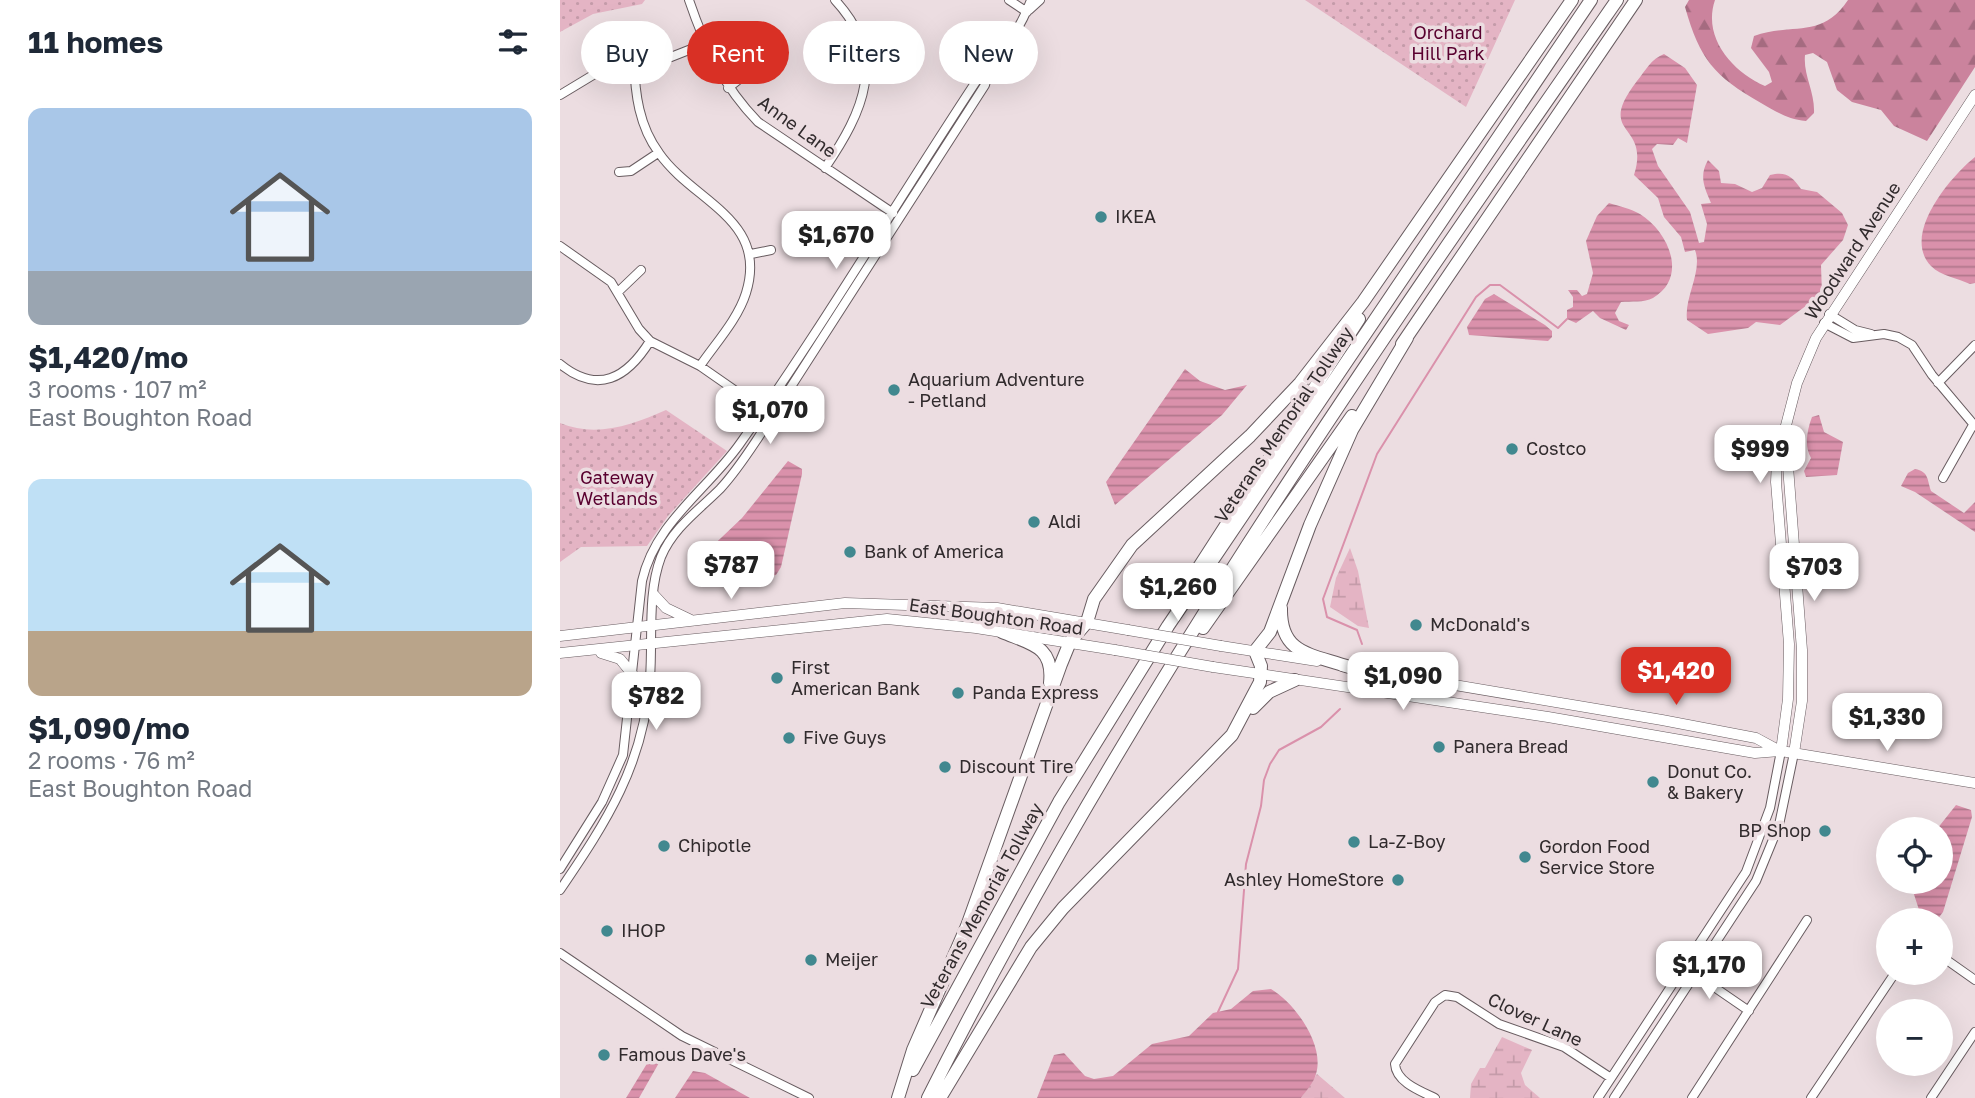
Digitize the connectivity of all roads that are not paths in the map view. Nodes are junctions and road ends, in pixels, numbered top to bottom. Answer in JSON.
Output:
{"nodes":[{"id":1,"x":689,"y":0,"type":"edge"},
{"id":2,"x":835,"y":0,"type":"edge"},
{"id":3,"x":1009,"y":0,"type":"edge"},
{"id":4,"x":1031,"y":0,"type":"edge"},
{"id":5,"x":1040,"y":0,"type":"edge"},
{"id":6,"x":1572,"y":0,"type":"edge"},
{"id":7,"x":1591,"y":0,"type":"edge"},
{"id":8,"x":1616,"y":0,"type":"edge"},
{"id":9,"x":1636,"y":0,"type":"edge"},
{"id":10,"x":1027,"y":12,"type":"junction"},
{"id":11,"x":696,"y":21,"type":"edge"},
{"id":12,"x":851,"y":21,"type":"edge"},
{"id":13,"x":581,"y":82,"type":"edge"},
{"id":14,"x":637,"y":84,"type":"edge"},
{"id":15,"x":726,"y":84,"type":"edge"},
{"id":16,"x":733,"y":84,"type":"edge"},
{"id":17,"x":863,"y":84,"type":"edge"},
{"id":18,"x":728,"y":88,"type":"junction"},
{"id":19,"x":560,"y":95,"type":"edge"},
{"id":20,"x":1975,"y":95,"type":"edge"},
{"id":21,"x":658,"y":153,"type":"junction"},
{"id":22,"x":825,"y":168,"type":"junction"},
{"id":23,"x":619,"y":172,"type":"dead end"},
{"id":24,"x":1431,"y":207,"type":"junction"},
{"id":25,"x":895,"y":214,"type":"junction"},
{"id":26,"x":560,"y":246,"type":"edge"},
{"id":27,"x":771,"y":250,"type":"dead end"},
{"id":28,"x":751,"y":254,"type":"junction"},
{"id":29,"x":641,"y":270,"type":"dead end"},
{"id":30,"x":619,"y":291,"type":"junction"},
{"id":31,"x":1827,"y":318,"type":"junction"},
{"id":32,"x":1407,"y":338,"type":"junction"},
{"id":33,"x":650,"y":341,"type":"junction"},
{"id":34,"x":1975,"y":345,"type":"edge"},
{"id":35,"x":560,"y":364,"type":"edge"},
{"id":36,"x":700,"y":366,"type":"junction"},
{"id":37,"x":1938,"y":383,"type":"junction"},
{"id":38,"x":762,"y":409,"type":"junction"},
{"id":39,"x":772,"y":416,"type":"junction"},
{"id":40,"x":1974,"y":425,"type":"edge"},
{"id":41,"x":1786,"y":436,"type":"junction"},
{"id":42,"x":1943,"y":478,"type":"dead end"},
{"id":43,"x":654,"y":595,"type":"junction"},
{"id":44,"x":1282,"y":600,"type":"junction"},
{"id":45,"x":695,"y":621,"type":"junction"},
{"id":46,"x":1087,"y":622,"type":"junction"},
{"id":47,"x":652,"y":626,"type":"junction"},
{"id":48,"x":1168,"y":626,"type":"junction"},
{"id":49,"x":637,"y":628,"type":"junction"},
{"id":50,"x":1002,"y":632,"type":"junction"},
{"id":51,"x":560,"y":636,"type":"edge"},
{"id":52,"x":1070,"y":642,"type":"junction"},
{"id":53,"x":652,"y":644,"type":"junction"},
{"id":54,"x":635,"y":646,"type":"junction"},
{"id":55,"x":591,"y":650,"type":"junction"},
{"id":56,"x":1181,"y":651,"type":"junction"},
{"id":57,"x":1255,"y":651,"type":"junction"},
{"id":58,"x":560,"y":653,"type":"edge"},
{"id":59,"x":1349,"y":667,"type":"junction"},
{"id":60,"x":633,"y":675,"type":"junction"},
{"id":61,"x":1261,"y":675,"type":"junction"},
{"id":62,"x":1295,"y":680,"type":"junction"},
{"id":63,"x":1048,"y":698,"type":"junction"},
{"id":64,"x":1243,"y":718,"type":"junction"},
{"id":65,"x":1780,"y":751,"type":"junction"},
{"id":66,"x":1794,"y":753,"type":"junction"},
{"id":67,"x":1975,"y":783,"type":"edge"},
{"id":68,"x":560,"y":869,"type":"edge"},
{"id":69,"x":560,"y":890,"type":"edge"},
{"id":70,"x":1807,"y":920,"type":"dead end"},
{"id":71,"x":560,"y":953,"type":"edge"},
{"id":72,"x":1953,"y":964,"type":"edge"},
{"id":73,"x":1685,"y":967,"type":"junction"},
{"id":74,"x":1696,"y":975,"type":"junction"},
{"id":75,"x":1975,"y":980,"type":"edge"},
{"id":76,"x":1887,"y":985,"type":"edge"},
{"id":77,"x":1749,"y":1011,"type":"junction"},
{"id":78,"x":1975,"y":1032,"type":"edge"},
{"id":79,"x":1611,"y":1078,"type":"junction"},
{"id":80,"x":809,"y":1098,"type":"edge"},
{"id":81,"x":898,"y":1098,"type":"edge"},
{"id":82,"x":928,"y":1098,"type":"edge"},
{"id":83,"x":940,"y":1098,"type":"edge"},
{"id":84,"x":1435,"y":1098,"type":"edge"},
{"id":85,"x":1598,"y":1098,"type":"edge"},
{"id":86,"x":1614,"y":1098,"type":"edge"},
{"id":87,"x":1692,"y":1098,"type":"edge"},
{"id":88,"x":1811,"y":1098,"type":"edge"},
{"id":89,"x":1931,"y":1098,"type":"edge"}],
"edges":[{"from":1,"to":11,"type":"street","name":"Anne Lane"},
{"from":2,"to":12,"type":"street"},
{"from":3,"to":10,"type":"street"},
{"from":4,"to":10,"type":"street"},
{"from":5,"to":10,"type":"street"},
{"from":6,"to":24,"type":"highway"},
{"from":7,"to":48,"type":"highway","name":"Veterans Memorial Tollway"},
{"from":8,"to":56,"type":"highway","name":"Veterans Memorial Tollway"},
{"from":9,"to":32,"type":"highway"},
{"from":10,"to":25,"type":"street"},
{"from":13,"to":19,"type":"street"},
{"from":14,"to":21,"type":"street"},
{"from":15,"to":18,"type":"street","name":"Anne Lane"},
{"from":16,"to":18,"type":"street"},
{"from":17,"to":22,"type":"street"},
{"from":18,"to":22,"type":"street","name":"Anne Lane"},
{"from":20,"to":31,"type":"main road","name":"Woodward Avenue"},
{"from":21,"to":23,"type":"street"},
{"from":21,"to":28,"type":"street"},
{"from":22,"to":25,"type":"street","name":"Anne Lane"},
{"from":24,"to":46,"type":"highway"},
{"from":24,"to":48,"type":"highway"},
{"from":25,"to":38,"type":"street"},
{"from":25,"to":39,"type":"street"},
{"from":26,"to":30,"type":"street"},
{"from":27,"to":28,"type":"street"},
{"from":28,"to":36,"type":"street"},
{"from":29,"to":30,"type":"street"},
{"from":30,"to":33,"type":"street"},
{"from":31,"to":37,"type":"street"},
{"from":31,"to":41,"type":"main road","name":"Woodward Avenue"},
{"from":32,"to":44,"type":"highway"},
{"from":32,"to":56,"type":"highway"},
{"from":33,"to":35,"type":"street"},
{"from":33,"to":36,"type":"street"},
{"from":34,"to":37,"type":"street"},
{"from":36,"to":38,"type":"street"},
{"from":37,"to":40,"type":"street"},
{"from":38,"to":39,"type":"street"},
{"from":38,"to":49,"type":"street"},
{"from":39,"to":43,"type":"street"},
{"from":40,"to":42,"type":"street"},
{"from":41,"to":65,"type":"main road","name":"Woodward Avenue"},
{"from":41,"to":66,"type":"main road","name":"Woodward Avenue"},
{"from":43,"to":45,"type":"main road"},
{"from":43,"to":47,"type":"street"},
{"from":44,"to":57,"type":"highway"},
{"from":44,"to":59,"type":"highway"},
{"from":45,"to":46,"type":"main road","name":"East Boughton Road"},
{"from":45,"to":47,"type":"main road","name":"East Boughton Road"},
{"from":46,"to":52,"type":"highway"},
{"from":46,"to":57,"type":"main road","name":"East Boughton Road","bridge":true},
{"from":47,"to":49,"type":"main road","name":"East Boughton Road"},
{"from":47,"to":53,"type":"street"},
{"from":48,"to":81,"type":"highway","name":"Veterans Memorial Tollway"},
{"from":49,"to":51,"type":"main road","name":"East Boughton Road"},
{"from":49,"to":54,"type":"street"},
{"from":50,"to":52,"type":"main road","name":"East Boughton Road"},
{"from":50,"to":53,"type":"main road","name":"East Boughton Road"},
{"from":50,"to":63,"type":"highway"},
{"from":52,"to":61,"type":"main road","name":"East Boughton Road","bridge":true},
{"from":52,"to":63,"type":"highway"},
{"from":53,"to":54,"type":"main road","name":"East Boughton Road"},
{"from":53,"to":69,"type":"street"},
{"from":54,"to":55,"type":"main road","name":"East Boughton Road"},
{"from":54,"to":60,"type":"street"},
{"from":55,"to":58,"type":"main road","name":"East Boughton Road"},
{"from":55,"to":60,"type":"main road"},
{"from":56,"to":82,"type":"highway","name":"Veterans Memorial Tollway"},
{"from":57,"to":59,"type":"main road","name":"East Boughton Road"},
{"from":57,"to":61,"type":"highway"},
{"from":59,"to":65,"type":"main road","name":"East Boughton Road"},
{"from":60,"to":68,"type":"street"},
{"from":61,"to":62,"type":"main road","name":"East Boughton Road"},
{"from":61,"to":64,"type":"highway"},
{"from":62,"to":64,"type":"highway"},
{"from":62,"to":65,"type":"main road","name":"East Boughton Road"},
{"from":63,"to":81,"type":"highway"},
{"from":64,"to":83,"type":"highway"},
{"from":65,"to":66,"type":"main road"},
{"from":65,"to":73,"type":"street","name":"Woodward Avenue"},
{"from":66,"to":67,"type":"main road"},
{"from":66,"to":74,"type":"street","name":"Woodward Avenue"},
{"from":70,"to":77,"type":"street"},
{"from":71,"to":80,"type":"street"},
{"from":72,"to":75,"type":"street"},
{"from":73,"to":74,"type":"street"},
{"from":73,"to":79,"type":"street","name":"Woodward Avenue"},
{"from":74,"to":77,"type":"street"},
{"from":74,"to":86,"type":"street","name":"Woodward Avenue"},
{"from":76,"to":88,"type":"street"},
{"from":77,"to":87,"type":"street"},
{"from":78,"to":89,"type":"street"},
{"from":79,"to":84,"type":"street","name":"Clover Lane"},
{"from":79,"to":85,"type":"street","name":"Woodward Avenue"}]}
